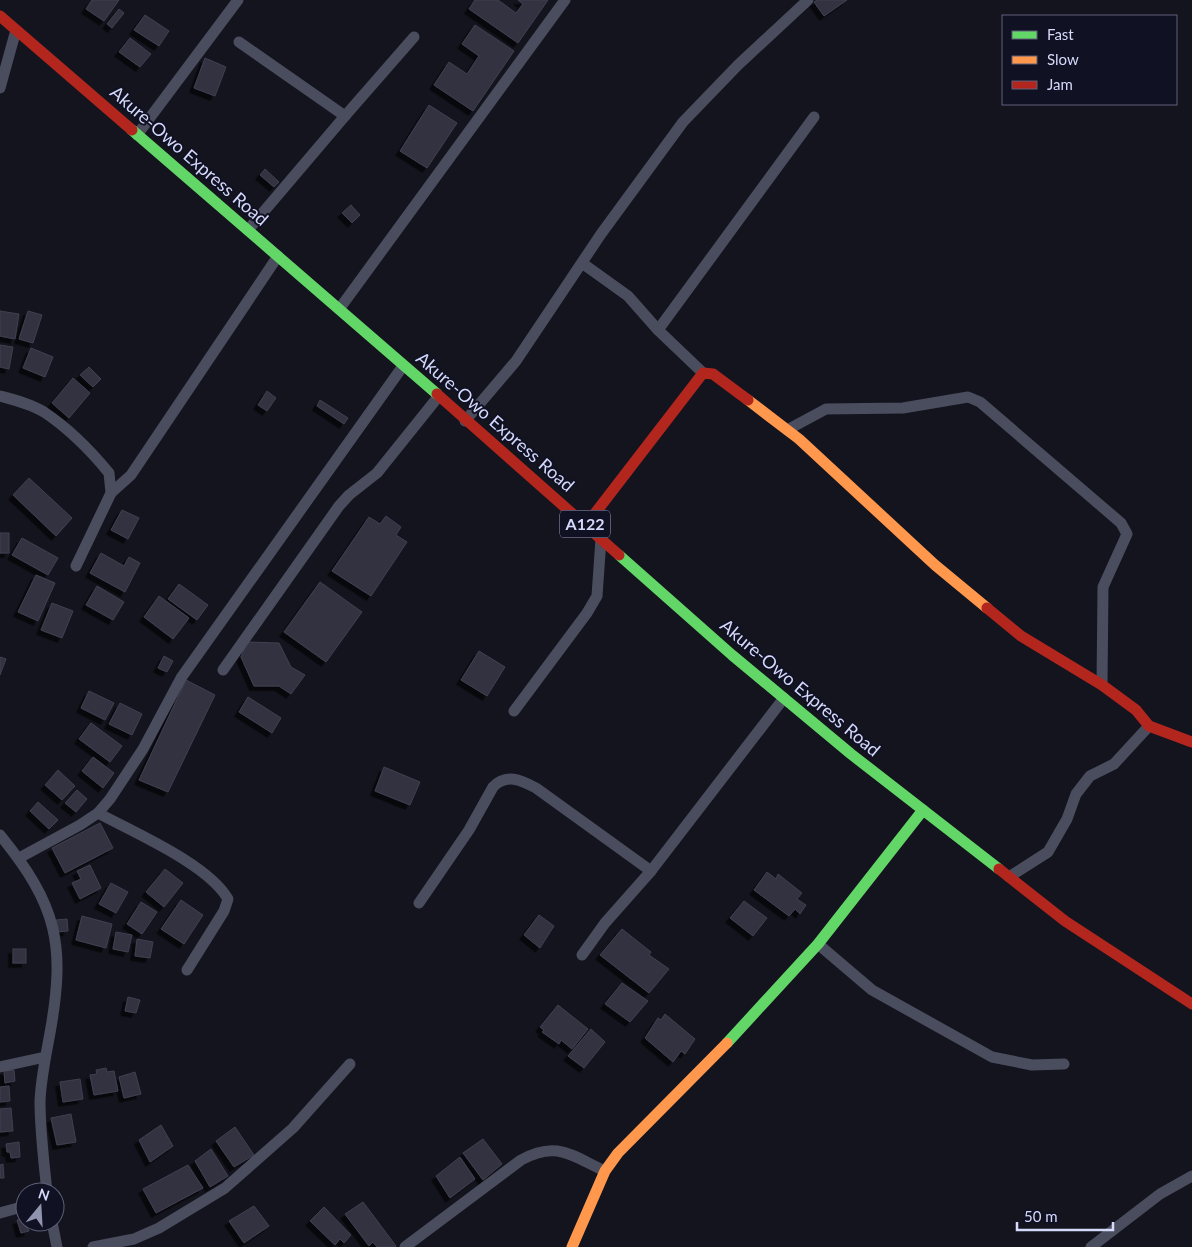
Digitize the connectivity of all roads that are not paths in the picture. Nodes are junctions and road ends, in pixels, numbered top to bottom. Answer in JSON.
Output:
{"nodes":[{"id":1,"x":238,"y":0,"type":"edge"},
{"id":2,"x":566,"y":0,"type":"edge"},
{"id":3,"x":808,"y":0,"type":"edge"},
{"id":4,"x":0,"y":16,"type":"edge"},
{"id":5,"x":16,"y":30,"type":"junction"},
{"id":6,"x":414,"y":38,"type":"dead end"},
{"id":7,"x":239,"y":42,"type":"dead end"},
{"id":8,"x":0,"y":88,"type":"edge"},
{"id":9,"x":345,"y":116,"type":"junction"},
{"id":10,"x":814,"y":118,"type":"dead end"},
{"id":11,"x":137,"y":135,"type":"junction"},
{"id":12,"x":248,"y":230,"type":"junction"},
{"id":13,"x":278,"y":256,"type":"junction"},
{"id":14,"x":582,"y":263,"type":"junction"},
{"id":15,"x":340,"y":308,"type":"junction"},
{"id":16,"x":658,"y":330,"type":"junction"},
{"id":17,"x":403,"y":366,"type":"junction"},
{"id":18,"x":703,"y":373,"type":"junction"},
{"id":19,"x":0,"y":396,"type":"edge"},
{"id":20,"x":438,"y":397,"type":"junction"},
{"id":21,"x":465,"y":421,"type":"junction"},
{"id":22,"x":787,"y":430,"type":"junction"},
{"id":23,"x":111,"y":493,"type":"junction"},
{"id":24,"x":586,"y":525,"type":"junction"},
{"id":25,"x":601,"y":539,"type":"junction"},
{"id":26,"x":76,"y":566,"type":"dead end"},
{"id":27,"x":223,"y":670,"type":"dead end"},
{"id":28,"x":1102,"y":685,"type":"junction"},
{"id":29,"x":784,"y":698,"type":"junction"},
{"id":30,"x":514,"y":711,"type":"dead end"},
{"id":31,"x":1149,"y":726,"type":"junction"},
{"id":32,"x":1192,"y":742,"type":"edge"},
{"id":33,"x":923,"y":810,"type":"junction"},
{"id":34,"x":98,"y":813,"type":"junction"},
{"id":35,"x":0,"y":835,"type":"edge"},
{"id":36,"x":19,"y":858,"type":"junction"},
{"id":37,"x":652,"y":871,"type":"junction"},
{"id":38,"x":1009,"y":877,"type":"junction"},
{"id":39,"x":419,"y":903,"type":"dead end"},
{"id":40,"x":818,"y":944,"type":"junction"},
{"id":41,"x":582,"y":955,"type":"dead end"},
{"id":42,"x":187,"y":970,"type":"dead end"},
{"id":43,"x":1192,"y":1004,"type":"edge"},
{"id":44,"x":45,"y":1057,"type":"junction"},
{"id":45,"x":350,"y":1064,"type":"dead end"},
{"id":46,"x":1064,"y":1064,"type":"dead end"},
{"id":47,"x":0,"y":1067,"type":"edge"},
{"id":48,"x":605,"y":1171,"type":"junction"},
{"id":49,"x":1192,"y":1176,"type":"edge"},
{"id":50,"x":46,"y":1182,"type":"edge"},
{"id":51,"x":15,"y":1208,"type":"edge"},
{"id":52,"x":0,"y":1212,"type":"edge"},
{"id":53,"x":54,"y":1232,"type":"edge"},
{"id":54,"x":57,"y":1247,"type":"edge"},
{"id":55,"x":93,"y":1247,"type":"edge"},
{"id":56,"x":405,"y":1247,"type":"edge"},
{"id":57,"x":572,"y":1247,"type":"edge"},
{"id":58,"x":1091,"y":1247,"type":"edge"}],
"edges":[{"from":1,"to":11,"type":"street"},
{"from":2,"to":15,"type":"street"},
{"from":3,"to":14,"type":"street"},
{"from":4,"to":5,"type":"main road","name":"Akure-Owo Express Road","number":"A122"},
{"from":5,"to":8,"type":"street"},
{"from":5,"to":11,"type":"main road","name":"Akure-Owo Express Road","number":"A122"},
{"from":6,"to":9,"type":"street"},
{"from":7,"to":9,"type":"street"},
{"from":9,"to":12,"type":"street"},
{"from":10,"to":16,"type":"street"},
{"from":11,"to":12,"type":"main road","name":"Akure-Owo Express Road","number":"A122"},
{"from":12,"to":13,"type":"main road","name":"Akure-Owo Express Road","number":"A122"},
{"from":13,"to":15,"type":"main road","name":"Akure-Owo Express Road","number":"A122"},
{"from":13,"to":23,"type":"street"},
{"from":14,"to":16,"type":"street"},
{"from":14,"to":21,"type":"street"},
{"from":15,"to":17,"type":"main road","name":"Akure-Owo Express Road","number":"A122"},
{"from":16,"to":18,"type":"street"},
{"from":17,"to":20,"type":"main road","name":"Akure-Owo Express Road","number":"A122"},
{"from":17,"to":34,"type":"street"},
{"from":18,"to":22,"type":"main road"},
{"from":18,"to":24,"type":"main road"},
{"from":19,"to":23,"type":"street"},
{"from":20,"to":21,"type":"main road","name":"Akure-Owo Express Road","number":"A122"},
{"from":20,"to":27,"type":"street"},
{"from":21,"to":24,"type":"main road","name":"Akure-Owo Express Road","number":"A122"},
{"from":22,"to":28,"type":"main road"},
{"from":22,"to":28,"type":"street"},
{"from":23,"to":26,"type":"street"},
{"from":24,"to":25,"type":"main road","name":"Akure-Owo Express Road","number":"A122"},
{"from":25,"to":29,"type":"main road","name":"Akure-Owo Express Road","number":"A122"},
{"from":25,"to":30,"type":"street"},
{"from":28,"to":31,"type":"main road"},
{"from":29,"to":33,"type":"main road","name":"Akure-Owo Express Road","number":"A122"},
{"from":29,"to":37,"type":"street"},
{"from":31,"to":32,"type":"main road"},
{"from":31,"to":38,"type":"street"},
{"from":33,"to":38,"type":"main road","name":"Akure-Owo Express Road","number":"A122"},
{"from":33,"to":40,"type":"main road"},
{"from":34,"to":36,"type":"street"},
{"from":34,"to":42,"type":"street"},
{"from":35,"to":36,"type":"street"},
{"from":36,"to":44,"type":"street"},
{"from":37,"to":39,"type":"street"},
{"from":37,"to":41,"type":"street"},
{"from":38,"to":43,"type":"main road","name":"Akure-Owo Express Road","number":"A122"},
{"from":40,"to":46,"type":"street"},
{"from":40,"to":48,"type":"main road"},
{"from":44,"to":47,"type":"street"},
{"from":44,"to":50,"type":"street"},
{"from":45,"to":55,"type":"street"},
{"from":48,"to":56,"type":"street"},
{"from":48,"to":57,"type":"main road"},
{"from":49,"to":58,"type":"street"},
{"from":51,"to":52,"type":"street"},
{"from":53,"to":54,"type":"street"}]}
